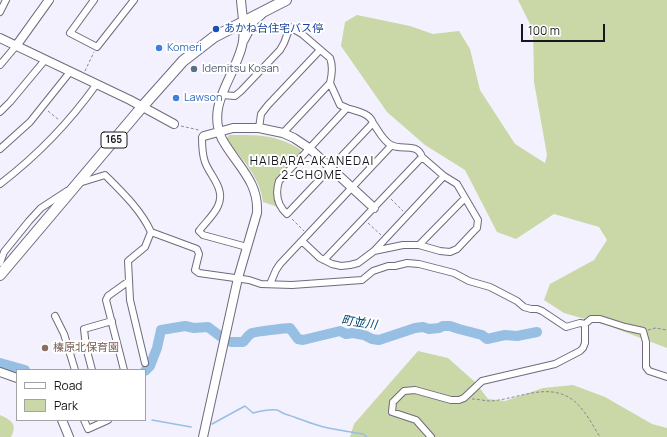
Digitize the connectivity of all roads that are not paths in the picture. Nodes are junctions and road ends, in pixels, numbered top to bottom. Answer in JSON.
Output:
{"nodes":[{"id":1,"x":49,"y":0,"type":"edge"},
{"id":2,"x":94,"y":0,"type":"edge"},
{"id":3,"x":134,"y":0,"type":"edge"},
{"id":4,"x":241,"y":0,"type":"edge"},
{"id":5,"x":286,"y":0,"type":"edge"},
{"id":6,"x":3,"y":1,"type":"edge"},
{"id":7,"x":265,"y":10,"type":"junction"},
{"id":8,"x":0,"y":12,"type":"edge"},
{"id":9,"x":242,"y":21,"type":"junction"},
{"id":10,"x":0,"y":38,"type":"edge"},
{"id":11,"x":242,"y":44,"type":"junction"},
{"id":12,"x":16,"y":46,"type":"junction"},
{"id":13,"x":320,"y":50,"type":"junction"},
{"id":14,"x":45,"y":60,"type":"junction"},
{"id":15,"x":0,"y":65,"type":"edge"},
{"id":16,"x":70,"y":72,"type":"junction"},
{"id":17,"x":330,"y":83,"type":"junction"},
{"id":18,"x":96,"y":85,"type":"junction"},
{"id":19,"x":222,"y":95,"type":"junction"},
{"id":20,"x":142,"y":107,"type":"junction"},
{"id":21,"x":347,"y":108,"type":"junction"},
{"id":22,"x":0,"y":112,"type":"edge"},
{"id":23,"x":373,"y":123,"type":"junction"},
{"id":24,"x":174,"y":124,"type":"road end"},
{"id":25,"x":259,"y":128,"type":"junction"},
{"id":26,"x":218,"y":132,"type":"junction"},
{"id":27,"x":202,"y":133,"type":"joint"},
{"id":28,"x":283,"y":133,"type":"junction"},
{"id":29,"x":392,"y":146,"type":"junction"},
{"id":30,"x":309,"y":148,"type":"junction"},
{"id":31,"x":0,"y":149,"type":"edge"},
{"id":32,"x":422,"y":157,"type":"junction"},
{"id":33,"x":331,"y":168,"type":"junction"},
{"id":34,"x":444,"y":176,"type":"junction"},
{"id":35,"x":1,"y":180,"type":"edge"},
{"id":36,"x":79,"y":183,"type":"junction"},
{"id":37,"x":352,"y":188,"type":"junction"},
{"id":38,"x":465,"y":198,"type":"junction"},
{"id":39,"x":374,"y":208,"type":"junction"},
{"id":40,"x":151,"y":232,"type":"junction"},
{"id":41,"x":302,"y":241,"type":"junction"},
{"id":42,"x":419,"y":245,"type":"junction"},
{"id":43,"x":247,"y":247,"type":"junction"},
{"id":44,"x":374,"y":251,"type":"junction"},
{"id":45,"x":324,"y":260,"type":"junction"},
{"id":46,"x":0,"y":271,"type":"edge"},
{"id":47,"x":238,"y":278,"type":"junction"},
{"id":48,"x":130,"y":281,"type":"junction"},
{"id":49,"x":270,"y":284,"type":"junction"},
{"id":50,"x":55,"y":316,"type":"dead end"},
{"id":51,"x":112,"y":321,"type":"junction"},
{"id":52,"x":585,"y":324,"type":"junction"},
{"id":53,"x":86,"y":347,"type":"junction"},
{"id":54,"x":70,"y":350,"type":"junction"},
{"id":55,"x":145,"y":362,"type":"dead end"},
{"id":56,"x":75,"y":369,"type":"edge"},
{"id":57,"x":92,"y":369,"type":"edge"},
{"id":58,"x":124,"y":369,"type":"edge"},
{"id":59,"x":0,"y":372,"type":"edge"},
{"id":60,"x":667,"y":377,"type":"edge"},
{"id":61,"x":16,"y":378,"type":"edge"},
{"id":62,"x":62,"y":421,"type":"edge"},
{"id":63,"x":84,"y":421,"type":"edge"},
{"id":64,"x":106,"y":421,"type":"edge"},
{"id":65,"x":69,"y":437,"type":"edge"},
{"id":66,"x":203,"y":437,"type":"edge"},
{"id":67,"x":431,"y":437,"type":"edge"}],
"edges":[{"from":1,"to":12,"type":"street"},
{"from":2,"to":3,"type":"street"},
{"from":4,"to":9,"type":"street"},
{"from":5,"to":7,"type":"highway","number":"165"},
{"from":6,"to":8,"type":"street"},
{"from":7,"to":9,"type":"highway","number":"165"},
{"from":7,"to":11,"type":"street"},
{"from":9,"to":11,"type":"street"},
{"from":9,"to":20,"type":"highway","number":"165"},
{"from":10,"to":12,"type":"street"},
{"from":11,"to":19,"type":"street"},
{"from":12,"to":14,"type":"street"},
{"from":12,"to":15,"type":"street"},
{"from":13,"to":17,"type":"street"},
{"from":13,"to":19,"type":"street"},
{"from":13,"to":25,"type":"street"},
{"from":14,"to":16,"type":"street"},
{"from":14,"to":22,"type":"street"},
{"from":16,"to":18,"type":"street"},
{"from":16,"to":31,"type":"street"},
{"from":17,"to":21,"type":"street"},
{"from":17,"to":28,"type":"street"},
{"from":18,"to":20,"type":"street"},
{"from":18,"to":35,"type":"street"},
{"from":19,"to":26,"type":"street"},
{"from":20,"to":24,"type":"street"},
{"from":20,"to":36,"type":"highway","number":"165"},
{"from":21,"to":23,"type":"street"},
{"from":21,"to":30,"type":"street"},
{"from":23,"to":29,"type":"street"},
{"from":23,"to":33,"type":"street"},
{"from":25,"to":26,"type":"street"},
{"from":25,"to":28,"type":"street"},
{"from":26,"to":27,"type":"street"},
{"from":26,"to":43,"type":"street"},
{"from":27,"to":43,"type":"street"},
{"from":28,"to":30,"type":"street"},
{"from":29,"to":32,"type":"street"},
{"from":29,"to":37,"type":"street"},
{"from":30,"to":33,"type":"street"},
{"from":30,"to":33,"type":"street"},
{"from":32,"to":34,"type":"street"},
{"from":32,"to":39,"type":"street"},
{"from":33,"to":37,"type":"street"},
{"from":34,"to":38,"type":"street"},
{"from":34,"to":44,"type":"street"},
{"from":36,"to":40,"type":"street"},
{"from":36,"to":46,"type":"highway","number":"165"},
{"from":37,"to":39,"type":"street"},
{"from":37,"to":41,"type":"street"},
{"from":38,"to":42,"type":"street"},
{"from":38,"to":42,"type":"street"},
{"from":39,"to":45,"type":"street"},
{"from":40,"to":47,"type":"street"},
{"from":40,"to":48,"type":"street"},
{"from":41,"to":45,"type":"street"},
{"from":41,"to":49,"type":"street"},
{"from":42,"to":44,"type":"street"},
{"from":43,"to":47,"type":"street"},
{"from":44,"to":45,"type":"street"},
{"from":47,"to":49,"type":"street"},
{"from":47,"to":66,"type":"street"},
{"from":48,"to":51,"type":"street"},
{"from":48,"to":55,"type":"street"},
{"from":49,"to":52,"type":"street"},
{"from":50,"to":54,"type":"street"},
{"from":51,"to":53,"type":"street"},
{"from":51,"to":58,"type":"street"},
{"from":52,"to":60,"type":"street"},
{"from":52,"to":67,"type":"street"},
{"from":53,"to":54,"type":"street"},
{"from":53,"to":57,"type":"street"},
{"from":54,"to":56,"type":"street"},
{"from":59,"to":61,"type":"street"},
{"from":62,"to":65,"type":"street"},
{"from":63,"to":64,"type":"street"}]}
